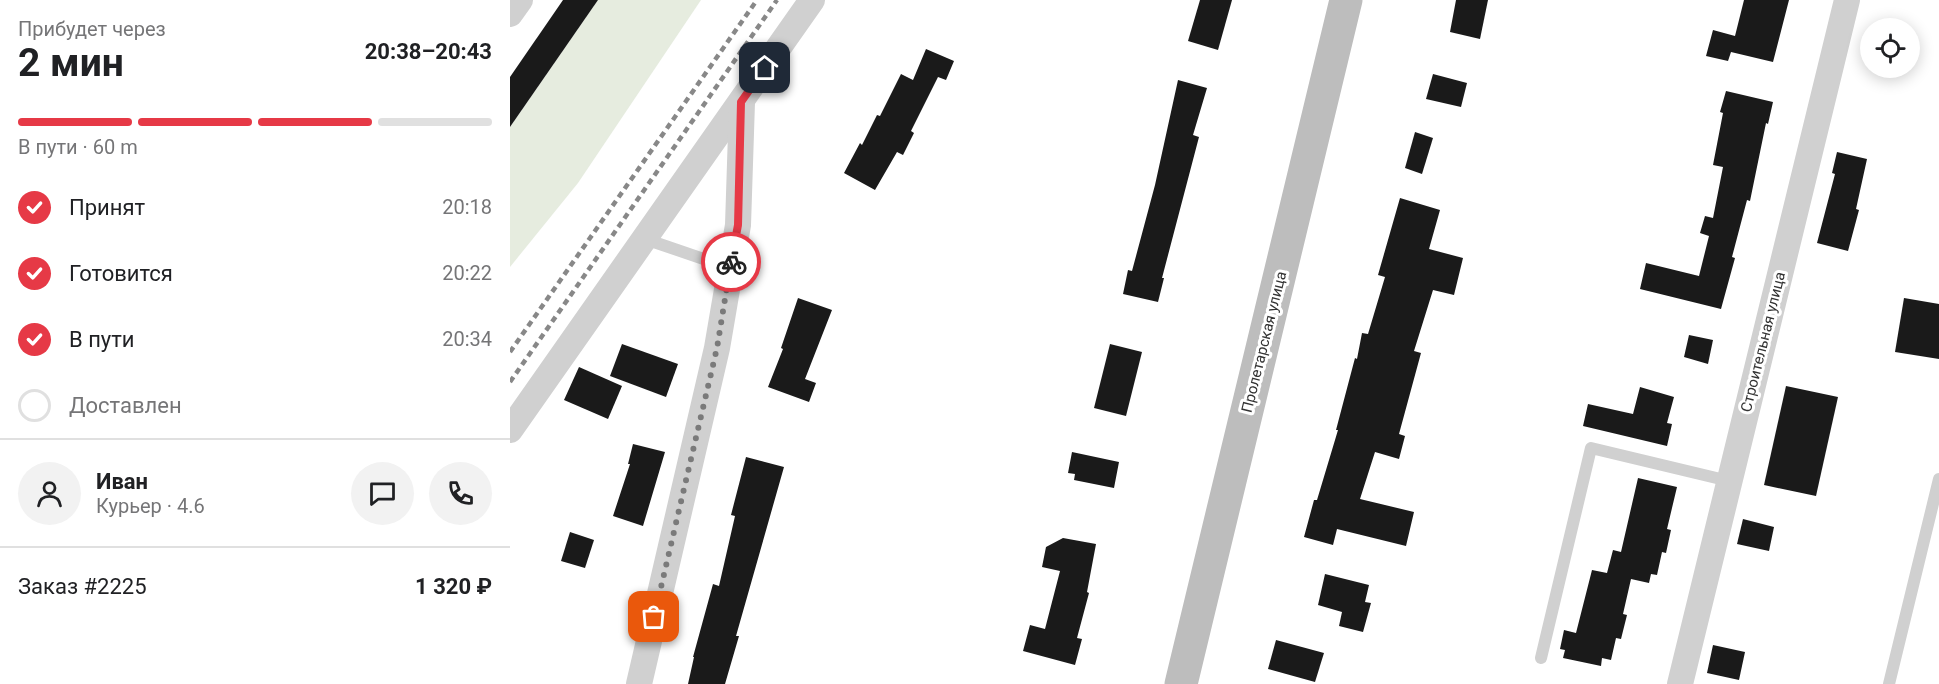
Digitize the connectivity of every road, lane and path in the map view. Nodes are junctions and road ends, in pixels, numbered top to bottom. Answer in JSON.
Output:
{"nodes":[{"id":1,"x":520,"y":0,"type":"edge"},
{"id":2,"x":812,"y":0,"type":"edge"},
{"id":3,"x":1346,"y":0,"type":"edge"},
{"id":4,"x":1846,"y":0,"type":"edge"},
{"id":5,"x":510,"y":14,"type":"edge"},
{"id":6,"x":741,"y":102,"type":"junction"},
{"id":7,"x":645,"y":239,"type":"junction"},
{"id":8,"x":730,"y":268,"type":"junction"},
{"id":9,"x":510,"y":430,"type":"edge"},
{"id":10,"x":1939,"y":479,"type":"edge"},
{"id":11,"x":1729,"y":481,"type":"junction"},
{"id":12,"x":1541,"y":658,"type":"dead end"},
{"id":13,"x":639,"y":684,"type":"edge"},
{"id":14,"x":1181,"y":684,"type":"edge"},
{"id":15,"x":1680,"y":684,"type":"edge"},
{"id":16,"x":1888,"y":684,"type":"edge"}],
"edges":[{"from":1,"to":5,"type":"street"},
{"from":2,"to":6,"type":"street"},
{"from":3,"to":14,"type":"street","name":"Пролетарская улица"},
{"from":4,"to":11,"type":"street","name":"Строительная улица"},
{"from":6,"to":7,"type":"street"},
{"from":6,"to":8,"type":"street"},
{"from":7,"to":8,"type":"lane"},
{"from":7,"to":9,"type":"street"},
{"from":8,"to":13,"type":"street"},
{"from":10,"to":16,"type":"lane"},
{"from":11,"to":12,"type":"lane"},
{"from":11,"to":15,"type":"street","name":"Строительная улица"}]}
